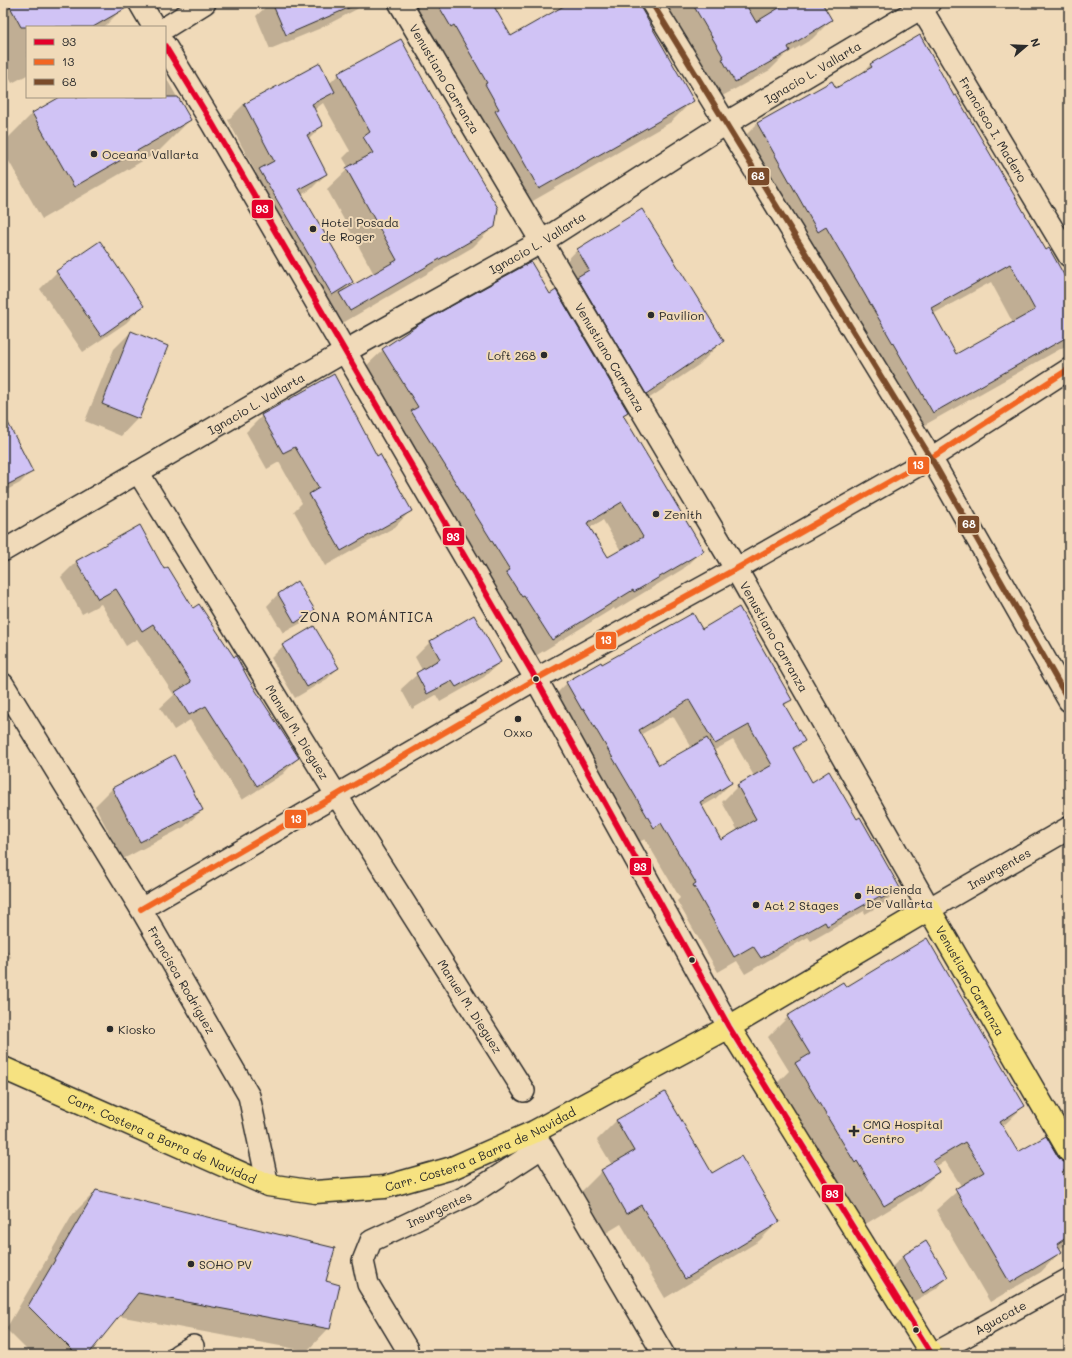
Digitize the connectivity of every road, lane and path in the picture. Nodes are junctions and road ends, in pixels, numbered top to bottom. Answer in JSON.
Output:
{"nodes":[{"id":1,"x":140,"y":3,"type":"edge"},
{"id":2,"x":205,"y":3,"type":"edge"},
{"id":3,"x":400,"y":3,"type":"edge"},
{"id":4,"x":652,"y":3,"type":"edge"},
{"id":5,"x":923,"y":5,"type":"edge"},
{"id":6,"x":153,"y":26,"type":"edge"},
{"id":7,"x":166,"y":27,"type":"edge"},
{"id":8,"x":166,"y":48,"type":"edge"},
{"id":9,"x":725,"y":124,"type":"junction"},
{"id":10,"x":541,"y":242,"type":"junction"},
{"id":11,"x":1069,"y":256,"type":"edge"},
{"id":12,"x":344,"y":352,"type":"junction"},
{"id":13,"x":1069,"y":369,"type":"edge"},
{"id":14,"x":931,"y":458,"type":"junction"},
{"id":15,"x":138,"y":472,"type":"junction"},
{"id":16,"x":3,"y":551,"type":"edge"},
{"id":17,"x":736,"y":569,"type":"junction"},
{"id":18,"x":536,"y":679,"type":"junction"},
{"id":19,"x":3,"y":684,"type":"edge"},
{"id":20,"x":1069,"y":700,"type":"edge"},
{"id":21,"x":337,"y":796,"type":"junction"},
{"id":22,"x":1069,"y":828,"type":"edge"},
{"id":23,"x":141,"y":909,"type":"junction"},
{"id":24,"x":929,"y":909,"type":"junction"},
{"id":25,"x":729,"y":1027,"type":"junction"},
{"id":26,"x":3,"y":1068,"type":"edge"},
{"id":27,"x":524,"y":1092,"type":"dead end"},
{"id":28,"x":538,"y":1140,"type":"junction"},
{"id":29,"x":1069,"y":1151,"type":"edge"},
{"id":30,"x":268,"y":1185,"type":"junction"},
{"id":31,"x":1069,"y":1279,"type":"edge"},
{"id":32,"x":407,"y":1349,"type":"dead end"},
{"id":33,"x":664,"y":1355,"type":"edge"},
{"id":34,"x":932,"y":1355,"type":"edge"}],
"edges":[{"from":1,"to":6,"type":"main road"},
{"from":2,"to":7,"type":"street"},
{"from":3,"to":10,"type":"main road","name":"Venustiano Carranza"},
{"from":4,"to":9,"type":"street"},
{"from":5,"to":9,"type":"main road","name":"Ignacio L. Vallarta"},
{"from":5,"to":11,"type":"street","name":"Francisco I. Madero"},
{"from":8,"to":12,"type":"main road"},
{"from":9,"to":10,"type":"main road","name":"Ignacio L. Vallarta"},
{"from":9,"to":14,"type":"street"},
{"from":10,"to":12,"type":"main road","name":"Ignacio L. Vallarta"},
{"from":10,"to":17,"type":"main road","name":"Venustiano Carranza"},
{"from":12,"to":15,"type":"street","name":"Ignacio L. Vallarta"},
{"from":12,"to":18,"type":"main road"},
{"from":13,"to":14,"type":"street"},
{"from":14,"to":17,"type":"street"},
{"from":14,"to":20,"type":"street"},
{"from":15,"to":16,"type":"street","name":"Ignacio L. Vallarta"},
{"from":15,"to":21,"type":"street","name":"Manuel M. Dieguez"},
{"from":17,"to":18,"type":"street"},
{"from":17,"to":24,"type":"main road","name":"Venustiano Carranza"},
{"from":18,"to":21,"type":"street"},
{"from":18,"to":25,"type":"main road"},
{"from":19,"to":23,"type":"street","name":"Francisca Rodríguez"},
{"from":21,"to":23,"type":"street"},
{"from":21,"to":27,"type":"street","name":"Manuel M. Dieguez"},
{"from":22,"to":24,"type":"main road","name":"Insurgentes"},
{"from":23,"to":30,"type":"street","name":"Francisca Rodríguez"},
{"from":24,"to":25,"type":"main road","name":"Carr. Costera a Barra de Navidad"},
{"from":24,"to":29,"type":"main road","name":"Venustiano Carranza"},
{"from":25,"to":28,"type":"main road","name":"Carr. Costera a Barra de Navidad"},
{"from":25,"to":34,"type":"main road"},
{"from":26,"to":30,"type":"main road","name":"Carr. Costera a Barra de Navidad"},
{"from":28,"to":30,"type":"main road","name":"Carr. Costera a Barra de Navidad"},
{"from":28,"to":32,"type":"street","name":"Insurgentes"},
{"from":28,"to":33,"type":"street"},
{"from":31,"to":34,"type":"street","name":"Aguacate"}]}
